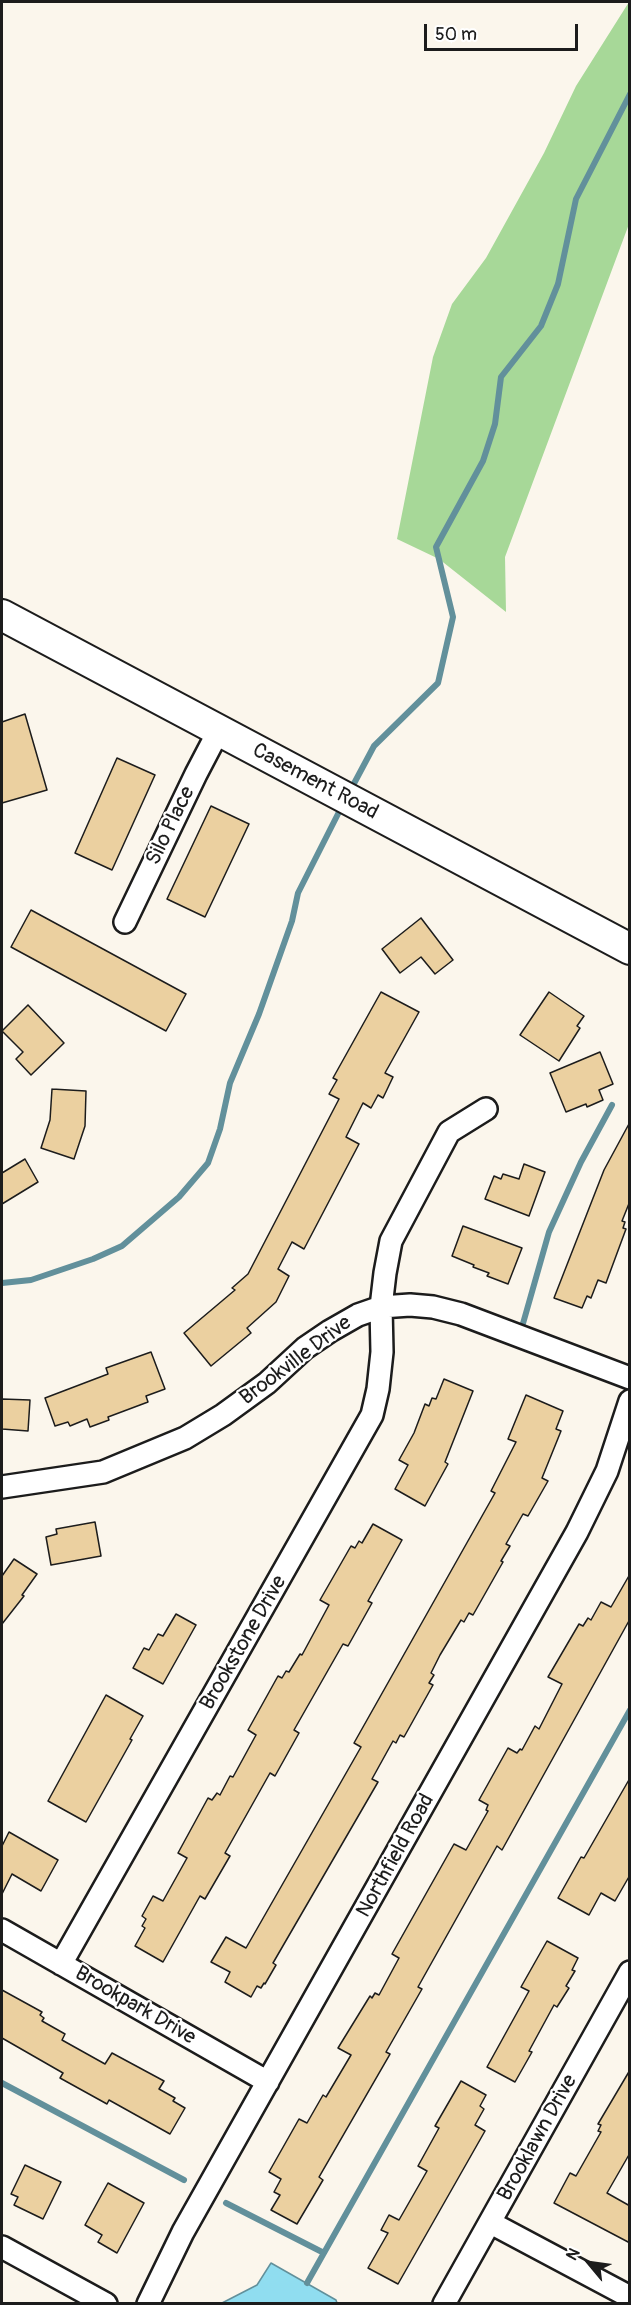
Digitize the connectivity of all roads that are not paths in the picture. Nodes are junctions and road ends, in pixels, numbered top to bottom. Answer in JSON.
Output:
{"nodes":[{"id":1,"x":2,"y":615,"type":"edge"},
{"id":2,"x":219,"y":730,"type":"junction"},
{"id":3,"x":125,"y":922,"type":"dead end"},
{"id":4,"x":630,"y":949,"type":"edge"},
{"id":5,"x":486,"y":1109,"type":"dead end"},
{"id":6,"x":381,"y":1307,"type":"junction"},
{"id":7,"x":630,"y":1378,"type":"edge"},
{"id":8,"x":630,"y":1401,"type":"edge"},
{"id":9,"x":2,"y":1487,"type":"edge"},
{"id":10,"x":2,"y":1930,"type":"edge"},
{"id":11,"x":61,"y":1964,"type":"junction"},
{"id":12,"x":630,"y":1972,"type":"edge"},
{"id":13,"x":268,"y":2082,"type":"junction"},
{"id":14,"x":491,"y":2223,"type":"junction"},
{"id":15,"x":2,"y":2247,"type":"edge"},
{"id":16,"x":630,"y":2297,"type":"edge"},
{"id":17,"x":106,"y":2304,"type":"edge"},
{"id":18,"x":148,"y":2304,"type":"edge"},
{"id":19,"x":444,"y":2304,"type":"edge"}],
"edges":[{"from":1,"to":2,"type":"street","name":"Casement Road"},
{"from":2,"to":3,"type":"street","name":"Silo Place"},
{"from":2,"to":4,"type":"street","name":"Casement Road"},
{"from":5,"to":6,"type":"street","name":"Brookstone Drive"},
{"from":6,"to":7,"type":"street","name":"Brookville Drive"},
{"from":6,"to":9,"type":"street","name":"Brookville Drive"},
{"from":6,"to":11,"type":"street","name":"Brookstone Drive"},
{"from":8,"to":13,"type":"street","name":"Northfield Road"},
{"from":10,"to":11,"type":"street","name":"Brookpark Drive"},
{"from":11,"to":13,"type":"street","name":"Brookpark Drive"},
{"from":12,"to":14,"type":"street","name":"Brooklawn Drive"},
{"from":13,"to":18,"type":"street","name":"Northfield Road"},
{"from":14,"to":16,"type":"street"},
{"from":14,"to":19,"type":"street","name":"Brooklawn Drive"},
{"from":15,"to":17,"type":"street"}]}
